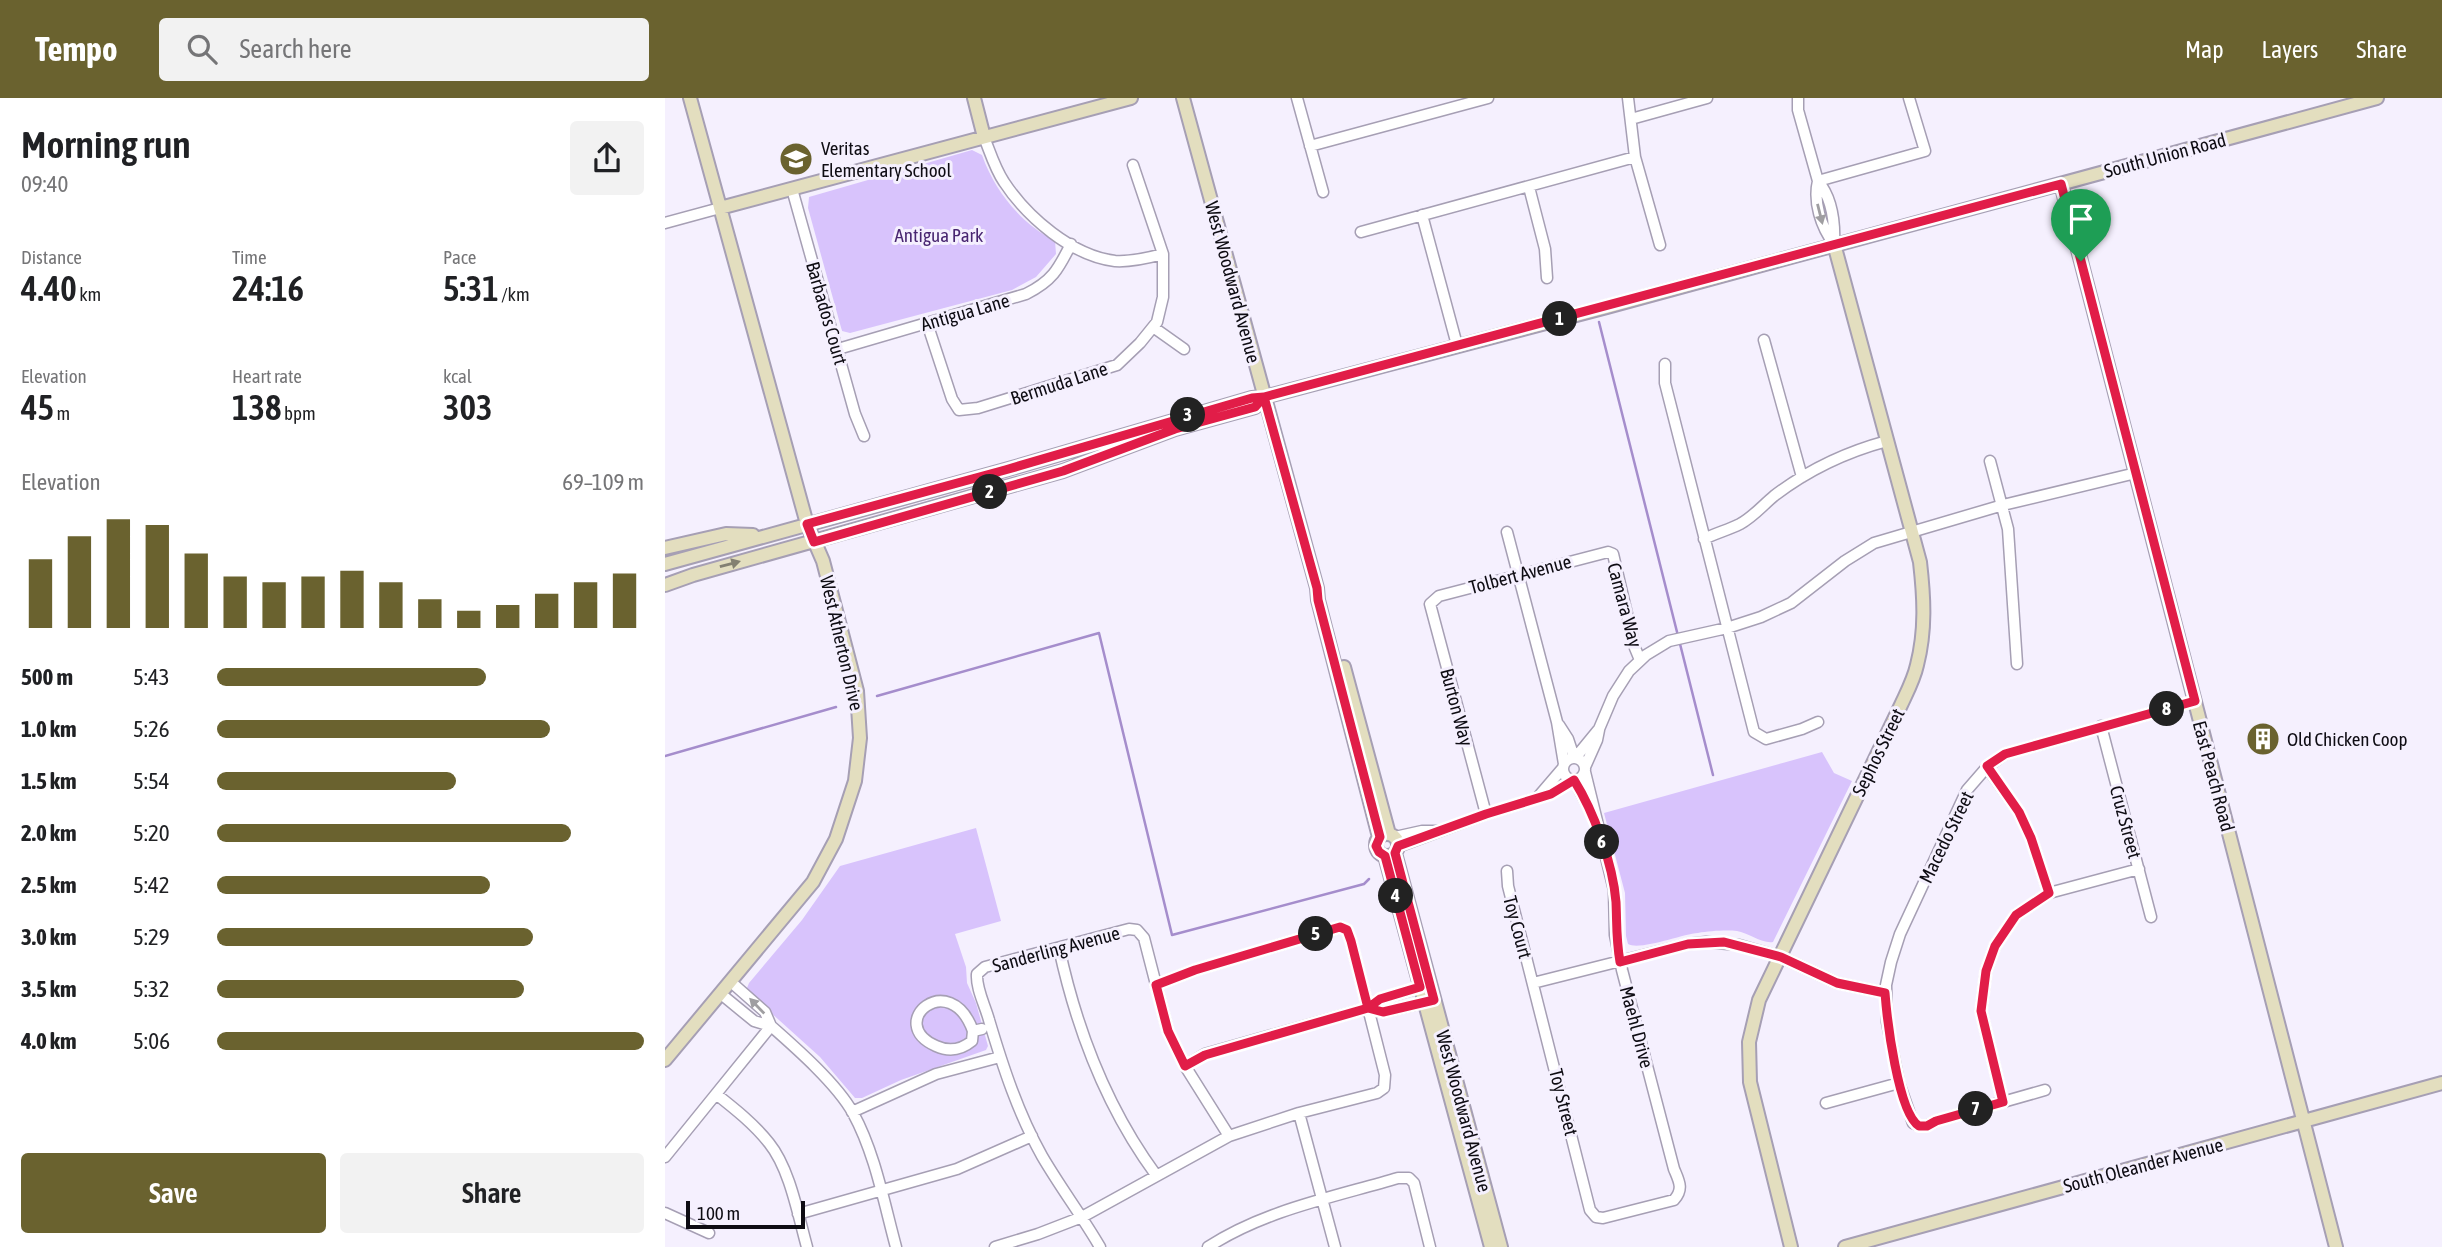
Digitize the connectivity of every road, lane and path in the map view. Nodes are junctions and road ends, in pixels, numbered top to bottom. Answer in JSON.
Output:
{"nodes":[{"id":1,"x":690,"y":98,"type":"edge"},
{"id":2,"x":974,"y":98,"type":"edge"},
{"id":3,"x":1131,"y":98,"type":"edge"},
{"id":4,"x":1183,"y":98,"type":"edge"},
{"id":5,"x":1297,"y":98,"type":"edge"},
{"id":6,"x":1488,"y":98,"type":"edge"},
{"id":7,"x":1707,"y":98,"type":"edge"},
{"id":8,"x":1798,"y":98,"type":"edge"},
{"id":9,"x":1909,"y":98,"type":"edge"},
{"id":10,"x":2377,"y":98,"type":"edge"},
{"id":11,"x":1629,"y":109,"type":"edge"},
{"id":12,"x":984,"y":137,"type":"junction"},
{"id":13,"x":1310,"y":146,"type":"junction"},
{"id":14,"x":1635,"y":157,"type":"junction"},
{"id":15,"x":1133,"y":165,"type":"dead end"},
{"id":16,"x":1818,"y":181,"type":"junction"},
{"id":17,"x":2061,"y":184,"type":"junction"},
{"id":18,"x":1529,"y":187,"type":"junction"},
{"id":19,"x":792,"y":189,"type":"junction"},
{"id":20,"x":1323,"y":192,"type":"dead end"},
{"id":21,"x":720,"y":208,"type":"junction"},
{"id":22,"x":1422,"y":215,"type":"junction"},
{"id":23,"x":665,"y":223,"type":"edge"},
{"id":24,"x":1361,"y":232,"type":"dead end"},
{"id":25,"x":1071,"y":244,"type":"junction"},
{"id":26,"x":1834,"y":244,"type":"junction"},
{"id":27,"x":1660,"y":245,"type":"dead end"},
{"id":28,"x":1163,"y":254,"type":"junction"},
{"id":29,"x":1547,"y":278,"type":"dead end"},
{"id":30,"x":927,"y":323,"type":"junction"},
{"id":31,"x":1153,"y":327,"type":"junction"},
{"id":32,"x":1764,"y":340,"type":"dead end"},
{"id":33,"x":1457,"y":345,"type":"junction"},
{"id":34,"x":838,"y":349,"type":"junction"},
{"id":35,"x":1184,"y":349,"type":"dead end"},
{"id":36,"x":1665,"y":363,"type":"dead end"},
{"id":37,"x":1264,"y":397,"type":"junction"},
{"id":38,"x":864,"y":436,"type":"dead end"},
{"id":39,"x":1887,"y":441,"type":"junction"},
{"id":40,"x":1990,"y":461,"type":"dead end"},
{"id":41,"x":2136,"y":473,"type":"junction"},
{"id":42,"x":1802,"y":477,"type":"junction"},
{"id":43,"x":2003,"y":506,"type":"junction"},
{"id":44,"x":807,"y":524,"type":"junction"},
{"id":45,"x":1507,"y":532,"type":"dead end"},
{"id":46,"x":1911,"y":532,"type":"junction"},
{"id":47,"x":764,"y":535,"type":"junction"},
{"id":48,"x":1704,"y":539,"type":"junction"},
{"id":49,"x":814,"y":542,"type":"junction"},
{"id":50,"x":665,"y":548,"type":"edge"},
{"id":51,"x":1608,"y":552,"type":"joint"},
{"id":52,"x":665,"y":564,"type":"edge"},
{"id":53,"x":1518,"y":574,"type":"junction"},
{"id":54,"x":665,"y":585,"type":"edge"},
{"id":55,"x":1433,"y":600,"type":"joint"},
{"id":56,"x":1727,"y":628,"type":"junction"},
{"id":57,"x":1640,"y":660,"type":"junction"},
{"id":58,"x":2017,"y":664,"type":"dead end"},
{"id":59,"x":2195,"y":701,"type":"junction"},
{"id":60,"x":1557,"y":722,"type":"junction"},
{"id":61,"x":1818,"y":722,"type":"dead end"},
{"id":62,"x":2101,"y":726,"type":"junction"},
{"id":63,"x":1599,"y":729,"type":"junction"},
{"id":64,"x":1568,"y":740,"type":"junction"},
{"id":65,"x":1585,"y":745,"type":"junction"},
{"id":66,"x":1575,"y":757,"type":"junction"},
{"id":67,"x":1563,"y":766,"type":"junction"},
{"id":68,"x":1987,"y":766,"type":"junction"},
{"id":69,"x":1585,"y":770,"type":"junction"},
{"id":70,"x":1573,"y":780,"type":"junction"},
{"id":71,"x":1538,"y":797,"type":"junction"},
{"id":72,"x":1486,"y":814,"type":"junction"},
{"id":73,"x":1595,"y":818,"type":"junction"},
{"id":74,"x":1390,"y":844,"type":"junction"},
{"id":75,"x":2139,"y":869,"type":"junction"},
{"id":76,"x":1507,"y":871,"type":"dead end"},
{"id":77,"x":2049,"y":893,"type":"junction"},
{"id":78,"x":2151,"y":917,"type":"dead end"},
{"id":79,"x":1059,"y":948,"type":"junction"},
{"id":80,"x":1781,"y":957,"type":"junction"},
{"id":81,"x":1620,"y":962,"type":"junction"},
{"id":82,"x":731,"y":982,"type":"junction"},
{"id":83,"x":1533,"y":983,"type":"junction"},
{"id":84,"x":1156,"y":985,"type":"junction"},
{"id":85,"x":1425,"y":986,"type":"junction"},
{"id":86,"x":1885,"y":993,"type":"junction"},
{"id":87,"x":721,"y":994,"type":"junction"},
{"id":88,"x":1429,"y":1001,"type":"junction"},
{"id":89,"x":1368,"y":1008,"type":"junction"},
{"id":90,"x":1435,"y":1021,"type":"junction"},
{"id":91,"x":771,"y":1026,"type":"junction"},
{"id":92,"x":965,"y":1052,"type":"joint"},
{"id":93,"x":1000,"y":1057,"type":"junction"},
{"id":94,"x":665,"y":1060,"type":"edge"},
{"id":95,"x":1185,"y":1066,"type":"junction"},
{"id":96,"x":1899,"y":1083,"type":"junction"},
{"id":97,"x":2442,"y":1083,"type":"edge"},
{"id":98,"x":2045,"y":1090,"type":"dead end"},
{"id":99,"x":716,"y":1094,"type":"junction"},
{"id":100,"x":2003,"y":1102,"type":"junction"},
{"id":101,"x":1826,"y":1103,"type":"dead end"},
{"id":102,"x":852,"y":1112,"type":"junction"},
{"id":103,"x":1299,"y":1113,"type":"junction"},
{"id":104,"x":2304,"y":1122,"type":"junction"},
{"id":105,"x":1032,"y":1136,"type":"junction"},
{"id":106,"x":1229,"y":1136,"type":"junction"},
{"id":107,"x":665,"y":1157,"type":"edge"},
{"id":108,"x":1156,"y":1175,"type":"junction"},
{"id":109,"x":880,"y":1192,"type":"junction"},
{"id":110,"x":1322,"y":1199,"type":"junction"},
{"id":111,"x":665,"y":1213,"type":"edge"},
{"id":112,"x":798,"y":1214,"type":"junction"},
{"id":113,"x":1082,"y":1217,"type":"junction"},
{"id":114,"x":1599,"y":1218,"type":"joint"},
{"id":115,"x":709,"y":1233,"type":"dead end"},
{"id":116,"x":807,"y":1247,"type":"edge"},
{"id":117,"x":896,"y":1247,"type":"edge"},
{"id":118,"x":995,"y":1247,"type":"edge"},
{"id":119,"x":1100,"y":1247,"type":"edge"},
{"id":120,"x":1208,"y":1247,"type":"edge"},
{"id":121,"x":1335,"y":1247,"type":"edge"},
{"id":122,"x":1430,"y":1247,"type":"edge"},
{"id":123,"x":1491,"y":1247,"type":"edge"},
{"id":124,"x":1501,"y":1247,"type":"edge"},
{"id":125,"x":1791,"y":1247,"type":"edge"},
{"id":126,"x":1845,"y":1247,"type":"edge"},
{"id":127,"x":2336,"y":1247,"type":"edge"}],
"edges":[{"from":1,"to":21,"type":"street","name":"West Atherton Drive"},
{"from":2,"to":12,"type":"street"},
{"from":3,"to":12,"type":"street"},
{"from":4,"to":37,"type":"street","name":"West Woodward Avenue"},
{"from":5,"to":13,"type":"street"},
{"from":6,"to":13,"type":"street"},
{"from":7,"to":11,"type":"street"},
{"from":8,"to":16,"type":"street"},
{"from":9,"to":16,"type":"street"},
{"from":10,"to":17,"type":"street","name":"South Union Road"},
{"from":11,"to":14,"type":"street"},
{"from":12,"to":19,"type":"street"},
{"from":12,"to":25,"type":"street"},
{"from":13,"to":20,"type":"street"},
{"from":14,"to":18,"type":"street"},
{"from":14,"to":27,"type":"street"},
{"from":15,"to":28,"type":"street","name":"Bermuda Lane"},
{"from":16,"to":26,"type":"street"},
{"from":17,"to":26,"type":"street","name":"South Union Road"},
{"from":17,"to":41,"type":"street","name":"East Peach Road"},
{"from":18,"to":22,"type":"street"},
{"from":18,"to":29,"type":"street"},
{"from":19,"to":21,"type":"street"},
{"from":19,"to":34,"type":"street","name":"Barbados Court"},
{"from":21,"to":23,"type":"street"},
{"from":21,"to":44,"type":"street","name":"West Atherton Drive"},
{"from":22,"to":24,"type":"street"},
{"from":22,"to":33,"type":"street"},
{"from":25,"to":28,"type":"street"},
{"from":25,"to":30,"type":"street","name":"Antigua Lane"},
{"from":26,"to":33,"type":"street","name":"South Union Road"},
{"from":26,"to":39,"type":"street","name":"Sephos Street"},
{"from":28,"to":31,"type":"street","name":"Bermuda Lane"},
{"from":30,"to":31,"type":"street","name":"Bermuda Lane"},
{"from":30,"to":34,"type":"street","name":"Antigua Lane"},
{"from":31,"to":35,"type":"street"},
{"from":32,"to":42,"type":"street"},
{"from":33,"to":37,"type":"street","name":"South Union Road"},
{"from":34,"to":38,"type":"street","name":"Barbados Court"},
{"from":36,"to":48,"type":"street"},
{"from":37,"to":44,"type":"street","name":"South Union Road"},
{"from":37,"to":49,"type":"street","name":"South Union Road"},
{"from":37,"to":74,"type":"street","name":"West Woodward Avenue"},
{"from":39,"to":42,"type":"street"},
{"from":39,"to":46,"type":"street","name":"Sephos Street"},
{"from":40,"to":43,"type":"street"},
{"from":41,"to":43,"type":"street"},
{"from":41,"to":59,"type":"street","name":"East Peach Road"},
{"from":42,"to":48,"type":"street"},
{"from":43,"to":46,"type":"street"},
{"from":43,"to":58,"type":"street"},
{"from":44,"to":47,"type":"street","name":"South Union Road"},
{"from":44,"to":49,"type":"street","name":"West Atherton Drive"},
{"from":45,"to":53,"type":"street"},
{"from":46,"to":56,"type":"street"},
{"from":46,"to":80,"type":"street","name":"Sephos Street"},
{"from":47,"to":50,"type":"street"},
{"from":47,"to":52,"type":"street","name":"South Union Road"},
{"from":48,"to":56,"type":"street"},
{"from":54,"to":49,"type":"street","name":"South Union Road","one_way":true},
{"from":49,"to":82,"type":"street","name":"West Atherton Drive"},
{"from":51,"to":53,"type":"street","name":"Tolbert Avenue"},
{"from":51,"to":57,"type":"street","name":"Camara Way"},
{"from":53,"to":55,"type":"street","name":"Tolbert Avenue"},
{"from":53,"to":60,"type":"street"},
{"from":55,"to":72,"type":"street","name":"Burton Way"},
{"from":56,"to":57,"type":"street"},
{"from":56,"to":61,"type":"street"},
{"from":57,"to":63,"type":"street"},
{"from":59,"to":62,"type":"street","name":"Macedo Street"},
{"from":59,"to":104,"type":"street","name":"East Peach Road"},
{"from":60,"to":64,"type":"street"},
{"from":60,"to":67,"type":"street"},
{"from":62,"to":68,"type":"street","name":"Macedo Street"},
{"from":62,"to":75,"type":"street","name":"Cruz Street"},
{"from":63,"to":65,"type":"street"},
{"from":63,"to":69,"type":"street"},
{"from":64,"to":65,"type":"street"},
{"from":64,"to":66,"type":"street"},
{"from":65,"to":66,"type":"street"},
{"from":66,"to":67,"type":"street"},
{"from":66,"to":69,"type":"street"},
{"from":67,"to":70,"type":"street"},
{"from":67,"to":71,"type":"street"},
{"from":68,"to":77,"type":"street"},
{"from":68,"to":86,"type":"street","name":"Macedo Street"},
{"from":69,"to":70,"type":"street"},
{"from":69,"to":73,"type":"street","name":"Maehl Drive"},
{"from":70,"to":71,"type":"street"},
{"from":70,"to":73,"type":"street","name":"Maehl Drive"},
{"from":71,"to":72,"type":"street"},
{"from":72,"to":74,"type":"street"},
{"from":73,"to":81,"type":"street","name":"Maehl Drive"},
{"from":74,"to":85,"type":"street","name":"West Woodward Avenue"},
{"from":75,"to":77,"type":"street"},
{"from":75,"to":78,"type":"street","name":"Cruz Street"},
{"from":76,"to":83,"type":"street","name":"Toy Court"},
{"from":77,"to":100,"type":"street"},
{"from":79,"to":84,"type":"street","name":"Sanderling Avenue"},
{"from":79,"to":93,"type":"street","name":"Sanderling Avenue"},
{"from":79,"to":108,"type":"street"},
{"from":80,"to":81,"type":"street"},
{"from":80,"to":86,"type":"street"},
{"from":80,"to":125,"type":"street","name":"Sephos Street"},
{"from":81,"to":83,"type":"street"},
{"from":81,"to":114,"type":"street","name":"Maehl Drive"},
{"from":82,"to":87,"type":"street","name":"West Atherton Drive"},
{"from":91,"to":82,"type":"street","one_way":true},
{"from":83,"to":114,"type":"street","name":"Toy Street"},
{"from":84,"to":89,"type":"street"},
{"from":84,"to":95,"type":"street"},
{"from":85,"to":88,"type":"street","name":"West Woodward Avenue"},
{"from":85,"to":89,"type":"street"},
{"from":86,"to":96,"type":"street","name":"Macedo Street"},
{"from":87,"to":91,"type":"street"},
{"from":87,"to":94,"type":"street","name":"West Atherton Drive"},
{"from":88,"to":89,"type":"street"},
{"from":88,"to":90,"type":"street","name":"West Woodward Avenue"},
{"from":89,"to":95,"type":"street"},
{"from":89,"to":103,"type":"street"},
{"from":90,"to":123,"type":"street","name":"West Woodward Avenue"},
{"from":90,"to":124,"type":"street","name":"West Woodward Avenue"},
{"from":91,"to":99,"type":"street"},
{"from":91,"to":102,"type":"street"},
{"from":92,"to":92,"type":"street"},
{"from":93,"to":102,"type":"street"},
{"from":93,"to":105,"type":"street"},
{"from":95,"to":106,"type":"street"},
{"from":96,"to":100,"type":"street","name":"Macedo Street"},
{"from":96,"to":101,"type":"street"},
{"from":97,"to":104,"type":"street","name":"South Oleander Avenue"},
{"from":98,"to":100,"type":"street"},
{"from":99,"to":107,"type":"street"},
{"from":99,"to":112,"type":"street"},
{"from":102,"to":109,"type":"street"},
{"from":103,"to":106,"type":"street"},
{"from":103,"to":110,"type":"street"},
{"from":104,"to":126,"type":"street","name":"South Oleander Avenue"},
{"from":104,"to":127,"type":"street","name":"East Peach Road"},
{"from":105,"to":109,"type":"street"},
{"from":105,"to":113,"type":"street"},
{"from":106,"to":108,"type":"street"},
{"from":108,"to":113,"type":"street"},
{"from":109,"to":112,"type":"street"},
{"from":109,"to":117,"type":"street"},
{"from":110,"to":120,"type":"street"},
{"from":110,"to":121,"type":"street"},
{"from":110,"to":122,"type":"street"},
{"from":111,"to":115,"type":"street"},
{"from":112,"to":116,"type":"street"},
{"from":113,"to":118,"type":"street"},
{"from":113,"to":119,"type":"street"}]}
